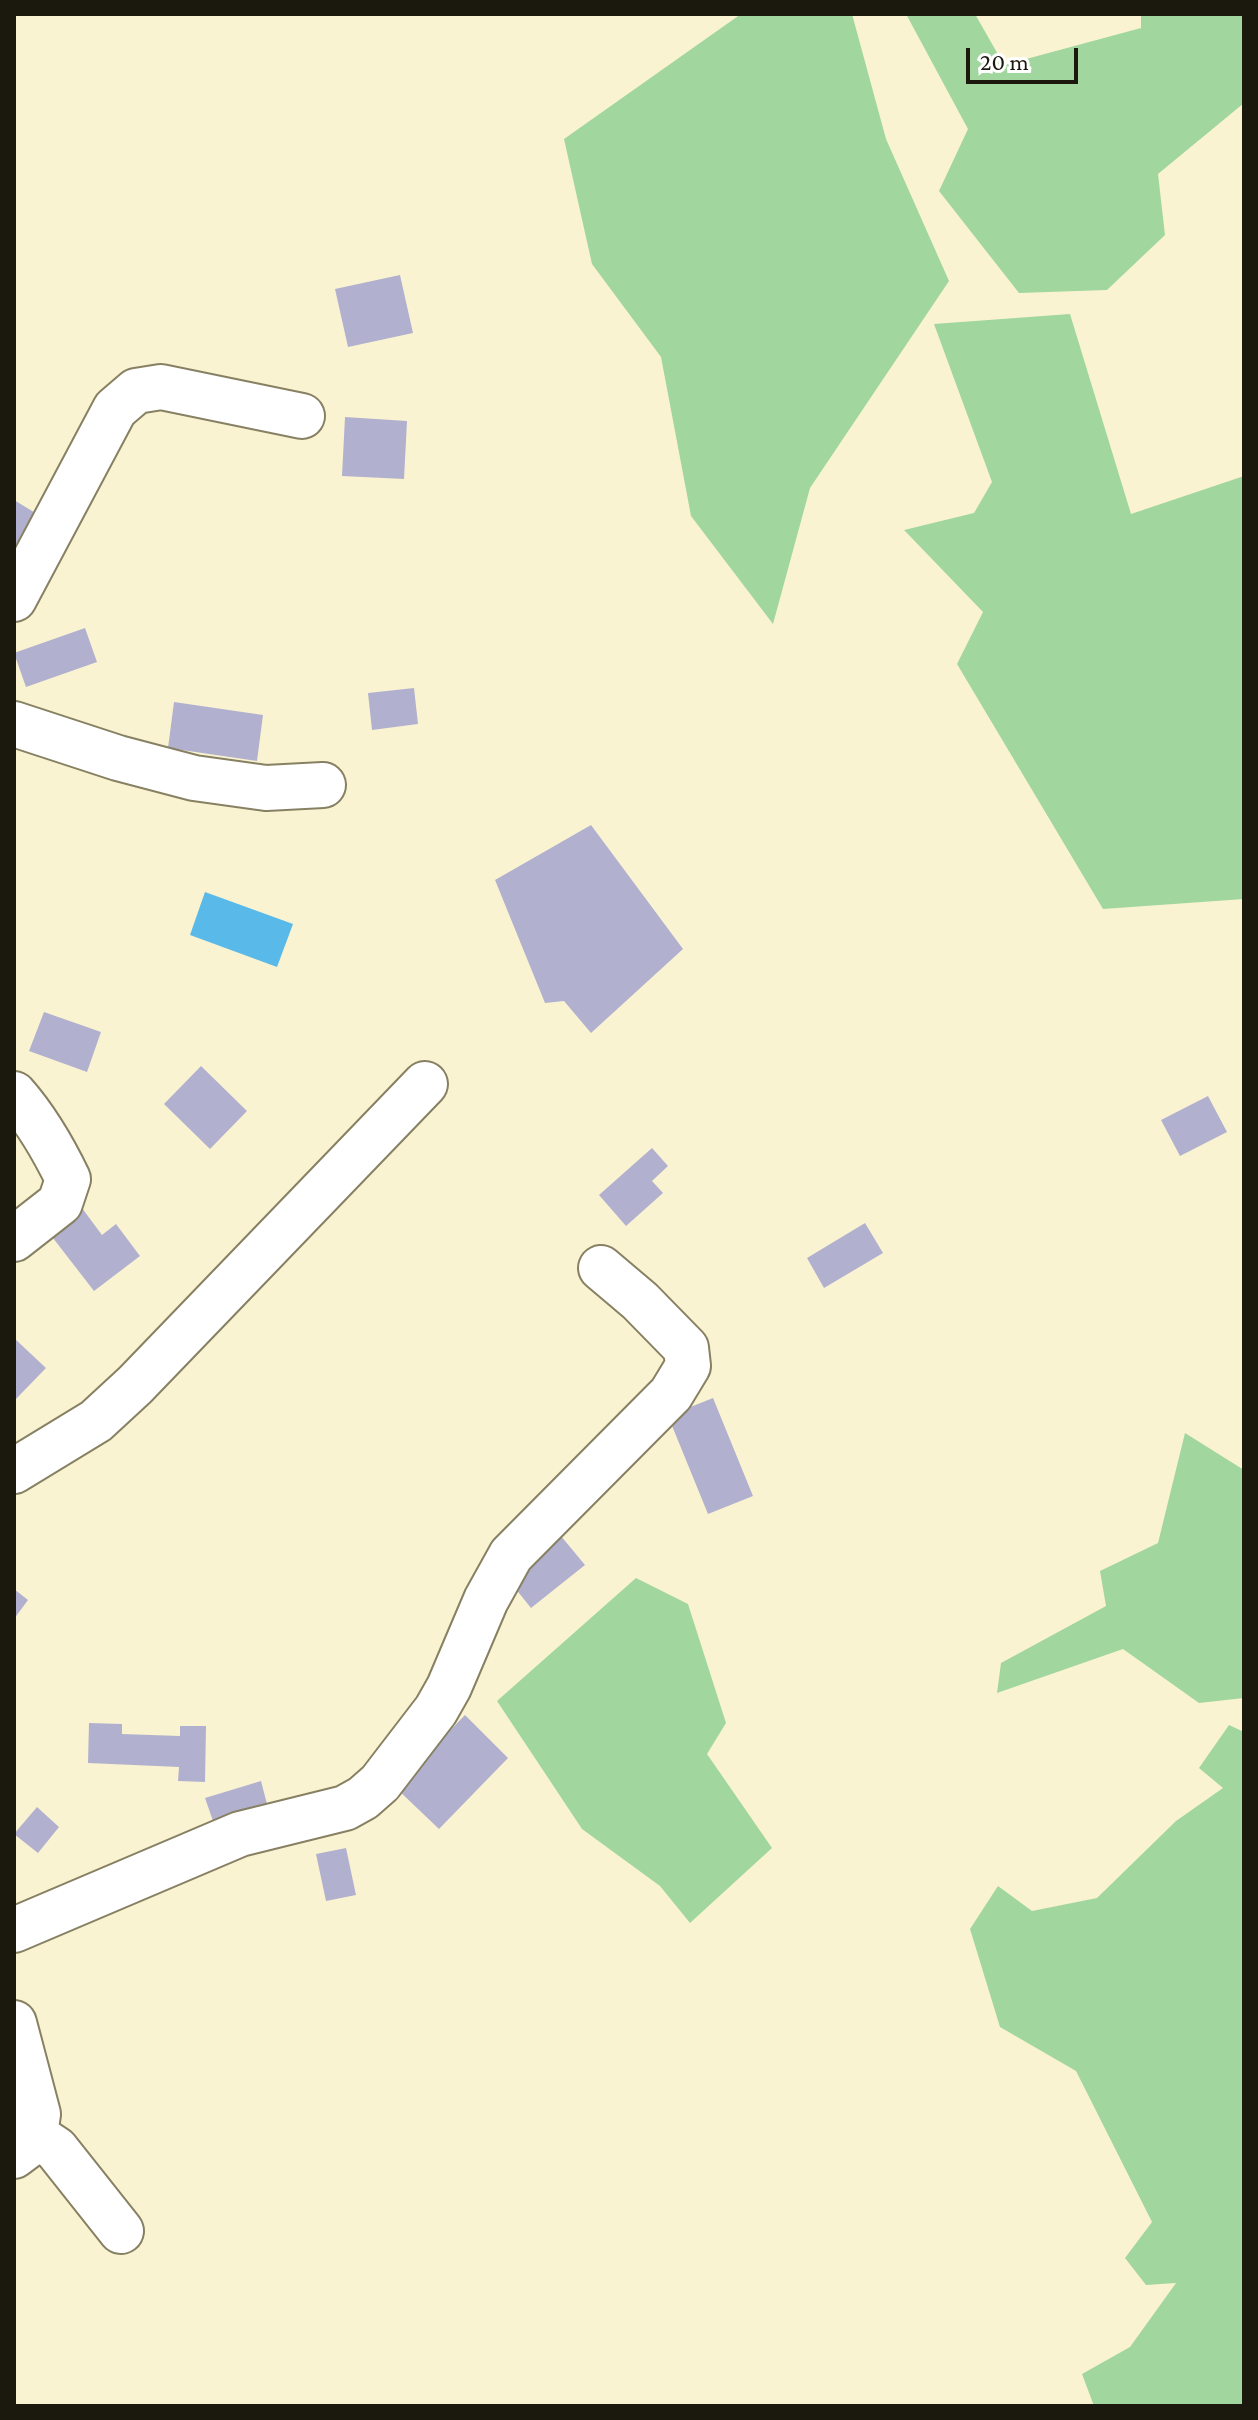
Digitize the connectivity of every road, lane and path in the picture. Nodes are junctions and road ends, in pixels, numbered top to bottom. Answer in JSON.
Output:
{"nodes":[{"id":1,"x":302,"y":416,"type":"dead end"},
{"id":2,"x":14,"y":599,"type":"edge"},
{"id":3,"x":14,"y":724,"type":"edge"},
{"id":4,"x":323,"y":785,"type":"dead end"},
{"id":5,"x":425,"y":1084,"type":"dead end"},
{"id":6,"x":14,"y":1094,"type":"edge"},
{"id":7,"x":14,"y":1239,"type":"edge"},
{"id":8,"x":601,"y":1268,"type":"dead end"},
{"id":9,"x":14,"y":1471,"type":"edge"},
{"id":10,"x":14,"y":1930,"type":"edge"},
{"id":11,"x":14,"y":2023,"type":"edge"},
{"id":12,"x":24,"y":2148,"type":"edge"},
{"id":13,"x":121,"y":2231,"type":"dead end"}],
"edges":[{"from":1,"to":2,"type":"street"},
{"from":3,"to":4,"type":"street"},
{"from":5,"to":9,"type":"street"},
{"from":6,"to":7,"type":"street"},
{"from":8,"to":10,"type":"street"},
{"from":11,"to":12,"type":"street"},
{"from":12,"to":13,"type":"street"}]}
